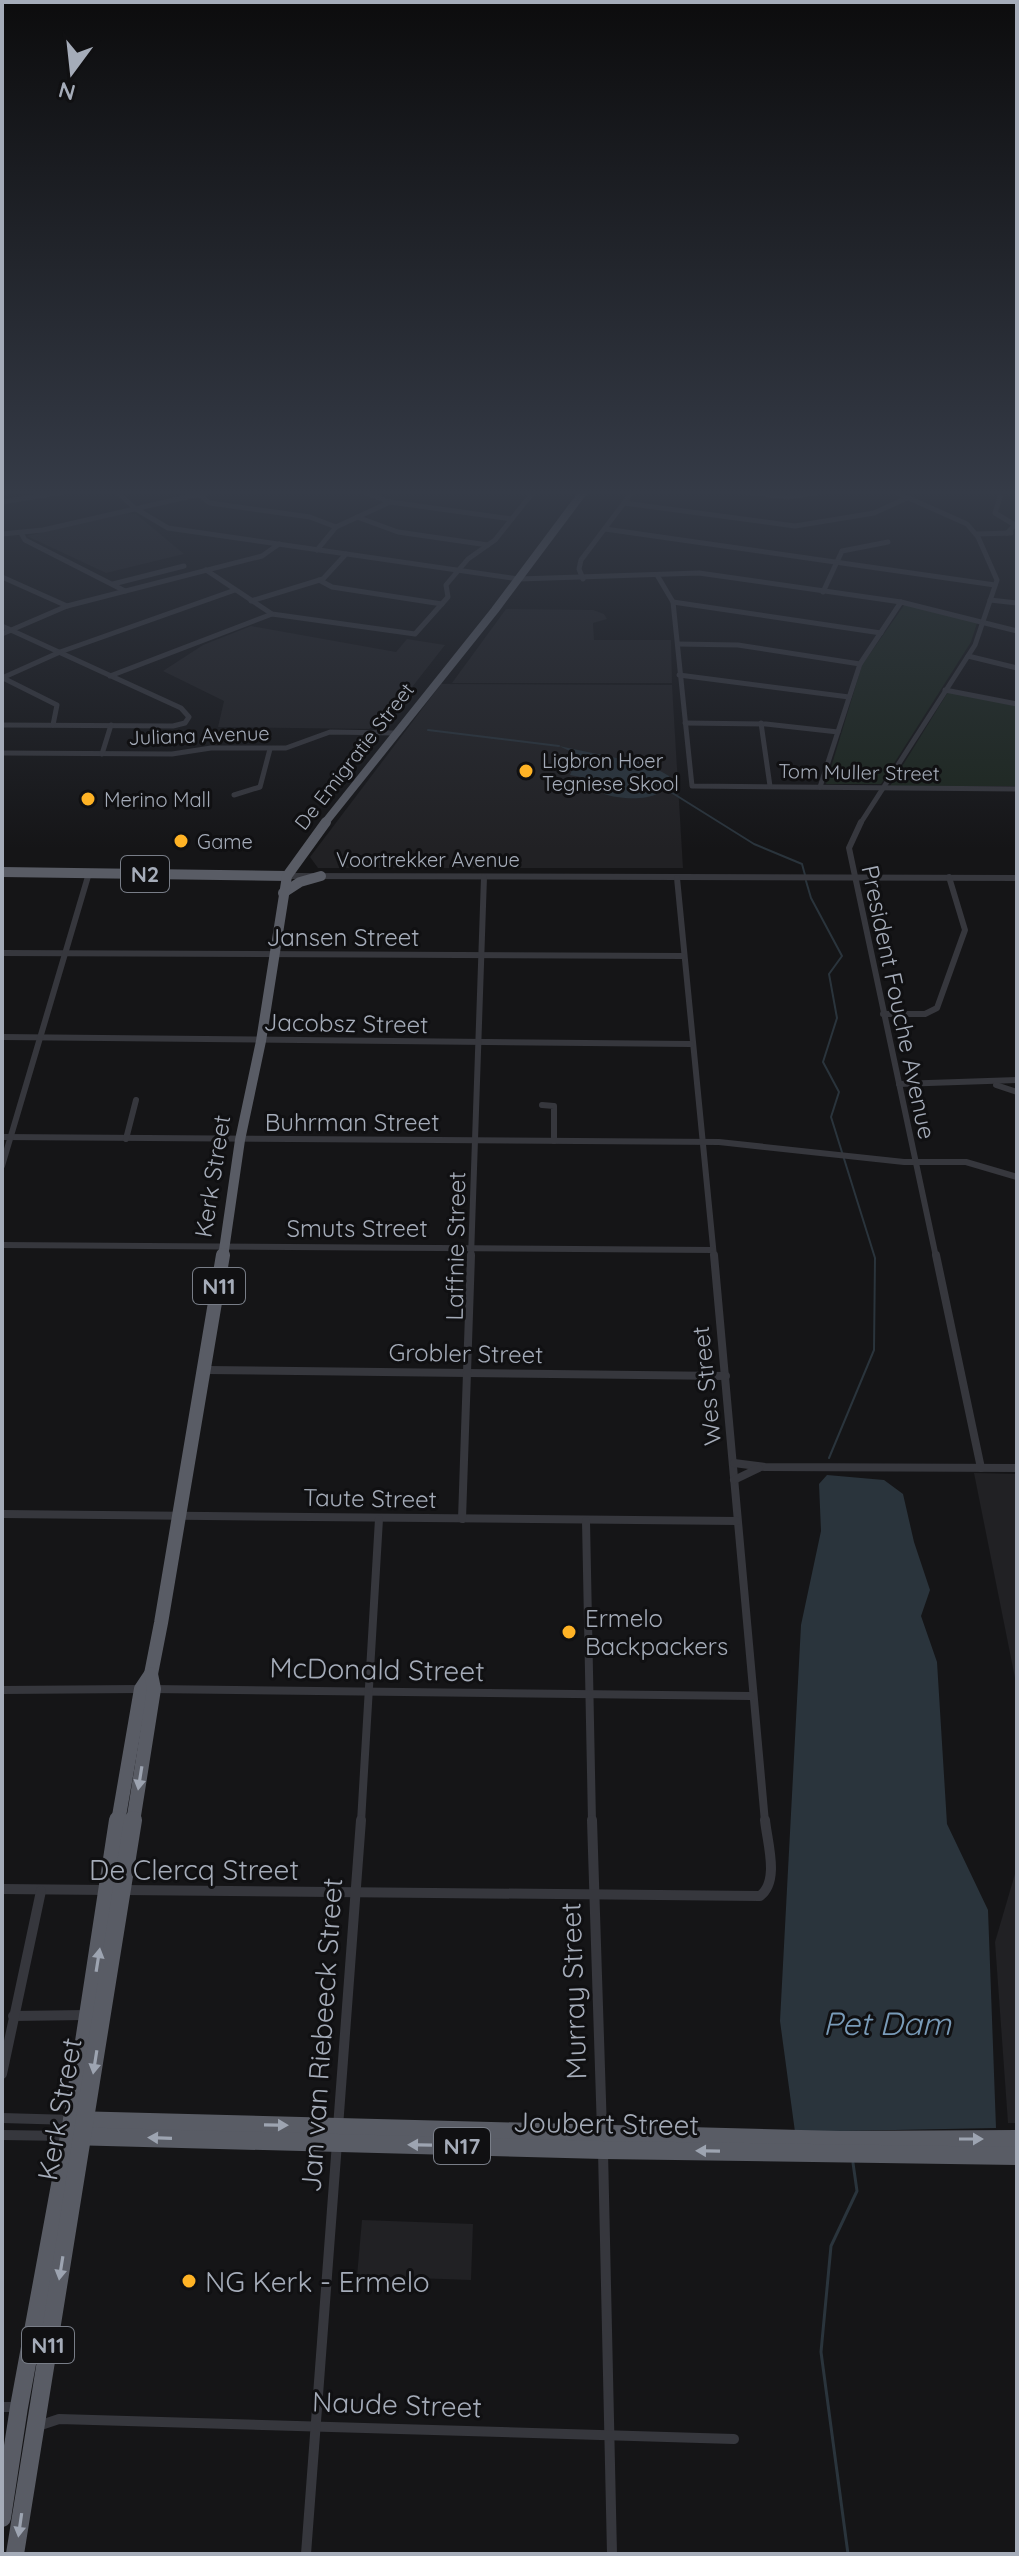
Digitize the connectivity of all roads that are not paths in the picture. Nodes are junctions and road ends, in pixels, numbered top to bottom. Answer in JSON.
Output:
{"nodes":[{"id":1,"x":57,"y":610,"type":"edge"},
{"id":2,"x":178,"y":610,"type":"edge"},
{"id":3,"x":266,"y":610,"type":"edge"},
{"id":4,"x":437,"y":610,"type":"edge"},
{"id":5,"x":492,"y":610,"type":"edge"},
{"id":6,"x":674,"y":610,"type":"edge"},
{"id":7,"x":729,"y":610,"type":"edge"},
{"id":8,"x":896,"y":610,"type":"edge"},
{"id":9,"x":935,"y":610,"type":"edge"},
{"id":10,"x":987,"y":610,"type":"edge"},
{"id":11,"x":272,"y":614,"type":"junction"},
{"id":12,"x":982,"y":622,"type":"junction"},
{"id":13,"x":2,"y":626,"type":"edge"},
{"id":14,"x":11,"y":630,"type":"junction"},
{"id":15,"x":1017,"y":631,"type":"edge"},
{"id":16,"x":881,"y":633,"type":"junction"},
{"id":17,"x":2,"y":634,"type":"edge"},
{"id":18,"x":678,"y":644,"type":"junction"},
{"id":19,"x":60,"y":652,"type":"junction"},
{"id":20,"x":968,"y":656,"type":"junction"},
{"id":21,"x":860,"y":664,"type":"junction"},
{"id":22,"x":1017,"y":668,"type":"edge"},
{"id":23,"x":679,"y":675,"type":"junction"},
{"id":24,"x":110,"y":676,"type":"junction"},
{"id":25,"x":2,"y":678,"type":"edge"},
{"id":26,"x":945,"y":690,"type":"junction"},
{"id":27,"x":849,"y":697,"type":"junction"},
{"id":28,"x":1017,"y":704,"type":"edge"},
{"id":29,"x":685,"y":723,"type":"junction"},
{"id":30,"x":761,"y":723,"type":"junction"},
{"id":31,"x":2,"y":725,"type":"edge"},
{"id":32,"x":53,"y":725,"type":"junction"},
{"id":33,"x":111,"y":725,"type":"junction"},
{"id":34,"x":838,"y":732,"type":"junction"},
{"id":35,"x":394,"y":733,"type":"junction"},
{"id":36,"x":270,"y":749,"type":"junction"},
{"id":37,"x":2,"y":753,"type":"edge"},
{"id":38,"x":102,"y":754,"type":"junction"},
{"id":39,"x":770,"y":786,"type":"junction"},
{"id":40,"x":820,"y":787,"type":"junction"},
{"id":41,"x":882,"y":788,"type":"junction"},
{"id":42,"x":1017,"y":789,"type":"edge"},
{"id":43,"x":234,"y":795,"type":"dead end"},
{"id":44,"x":296,"y":860,"type":"junction"},
{"id":45,"x":2,"y":872,"type":"edge"},
{"id":46,"x":89,"y":873,"type":"junction"},
{"id":47,"x":256,"y":876,"type":"junction"},
{"id":48,"x":287,"y":876,"type":"junction"},
{"id":49,"x":321,"y":876,"type":"junction"},
{"id":50,"x":484,"y":877,"type":"junction"},
{"id":51,"x":854,"y":877,"type":"junction"},
{"id":52,"x":949,"y":877,"type":"junction"},
{"id":53,"x":677,"y":878,"type":"junction"},
{"id":54,"x":1017,"y":878,"type":"edge"},
{"id":55,"x":283,"y":896,"type":"junction"},
{"id":56,"x":2,"y":953,"type":"edge"},
{"id":57,"x":66,"y":954,"type":"junction"},
{"id":58,"x":272,"y":954,"type":"junction"},
{"id":59,"x":480,"y":955,"type":"junction"},
{"id":60,"x":683,"y":956,"type":"junction"},
{"id":61,"x":883,"y":1014,"type":"junction"},
{"id":62,"x":2,"y":1037,"type":"edge"},
{"id":63,"x":41,"y":1037,"type":"junction"},
{"id":64,"x":261,"y":1041,"type":"junction"},
{"id":65,"x":477,"y":1043,"type":"junction"},
{"id":66,"x":691,"y":1044,"type":"junction"},
{"id":67,"x":1017,"y":1080,"type":"edge"},
{"id":68,"x":991,"y":1083,"type":"junction"},
{"id":69,"x":899,"y":1084,"type":"junction"},
{"id":70,"x":1017,"y":1092,"type":"edge"},
{"id":71,"x":136,"y":1100,"type":"dead end"},
{"id":72,"x":542,"y":1105,"type":"dead end"},
{"id":73,"x":6,"y":1137,"type":"edge"},
{"id":74,"x":126,"y":1139,"type":"junction"},
{"id":75,"x":475,"y":1139,"type":"junction"},
{"id":76,"x":240,"y":1140,"type":"junction"},
{"id":77,"x":554,"y":1141,"type":"junction"},
{"id":78,"x":703,"y":1143,"type":"junction"},
{"id":79,"x":914,"y":1163,"type":"junction"},
{"id":80,"x":2,"y":1166,"type":"edge"},
{"id":81,"x":1017,"y":1177,"type":"edge"},
{"id":82,"x":2,"y":1245,"type":"edge"},
{"id":83,"x":225,"y":1247,"type":"junction"},
{"id":84,"x":473,"y":1248,"type":"junction"},
{"id":85,"x":713,"y":1250,"type":"junction"},
{"id":86,"x":206,"y":1370,"type":"junction"},
{"id":87,"x":470,"y":1373,"type":"junction"},
{"id":88,"x":726,"y":1376,"type":"junction"},
{"id":89,"x":734,"y":1463,"type":"junction"},
{"id":90,"x":765,"y":1467,"type":"junction"},
{"id":91,"x":981,"y":1468,"type":"junction"},
{"id":92,"x":1017,"y":1468,"type":"edge"},
{"id":93,"x":734,"y":1480,"type":"junction"},
{"id":94,"x":2,"y":1514,"type":"edge"},
{"id":95,"x":180,"y":1515,"type":"junction"},
{"id":96,"x":379,"y":1519,"type":"junction"},
{"id":97,"x":462,"y":1519,"type":"junction"},
{"id":98,"x":586,"y":1521,"type":"junction"},
{"id":99,"x":737,"y":1521,"type":"junction"},
{"id":100,"x":149,"y":1684,"type":"junction"},
{"id":101,"x":2,"y":1690,"type":"edge"},
{"id":102,"x":371,"y":1690,"type":"junction"},
{"id":103,"x":588,"y":1693,"type":"junction"},
{"id":104,"x":751,"y":1696,"type":"junction"},
{"id":105,"x":2,"y":1889,"type":"edge"},
{"id":106,"x":117,"y":1890,"type":"junction"},
{"id":107,"x":768,"y":1890,"type":"joint"},
{"id":108,"x":41,"y":1891,"type":"junction"},
{"id":109,"x":356,"y":1892,"type":"junction"},
{"id":110,"x":593,"y":1894,"type":"junction"},
{"id":111,"x":88,"y":2015,"type":"junction"},
{"id":112,"x":13,"y":2016,"type":"junction"},
{"id":113,"x":2,"y":2074,"type":"edge"},
{"id":114,"x":2,"y":2118,"type":"edge"},
{"id":115,"x":77,"y":2128,"type":"junction"},
{"id":116,"x":2,"y":2135,"type":"edge"},
{"id":117,"x":338,"y":2135,"type":"junction"},
{"id":118,"x":603,"y":2141,"type":"junction"},
{"id":119,"x":1014,"y":2152,"type":"edge"},
{"id":120,"x":18,"y":2417,"type":"edge"},
{"id":121,"x":59,"y":2419,"type":"junction"},
{"id":122,"x":314,"y":2426,"type":"junction"},
{"id":123,"x":611,"y":2435,"type":"junction"},
{"id":124,"x":734,"y":2439,"type":"dead end"},
{"id":125,"x":2,"y":2518,"type":"edge"},
{"id":126,"x":15,"y":2554,"type":"edge"},
{"id":127,"x":306,"y":2554,"type":"edge"},
{"id":128,"x":612,"y":2554,"type":"edge"}],
"edges":[{"from":1,"to":14,"type":"street"},
{"from":2,"to":19,"type":"street"},
{"from":3,"to":11,"type":"street"},
{"from":4,"to":11,"type":"street"},
{"from":5,"to":35,"type":"highway","name":"De Emigratie Street","number":"N11"},
{"from":6,"to":18,"type":"street"},
{"from":7,"to":16,"type":"street"},
{"from":8,"to":16,"type":"street"},
{"from":9,"to":12,"type":"street"},
{"from":10,"to":12,"type":"street","name":"President Fouche Avenue"},
{"from":11,"to":24,"type":"street"},
{"from":12,"to":15,"type":"street"},
{"from":12,"to":20,"type":"street","name":"President Fouche Avenue"},
{"from":13,"to":14,"type":"street"},
{"from":14,"to":17,"type":"street"},
{"from":14,"to":19,"type":"street"},
{"from":16,"to":21,"type":"street"},
{"from":18,"to":21,"type":"street"},
{"from":18,"to":23,"type":"street"},
{"from":19,"to":24,"type":"street"},
{"from":19,"to":25,"type":"street"},
{"from":20,"to":22,"type":"street"},
{"from":20,"to":26,"type":"street","name":"President Fouche Avenue"},
{"from":21,"to":27,"type":"street"},
{"from":23,"to":27,"type":"street"},
{"from":23,"to":29,"type":"street"},
{"from":24,"to":33,"type":"street"},
{"from":25,"to":32,"type":"street"},
{"from":26,"to":28,"type":"street"},
{"from":26,"to":41,"type":"street","name":"President Fouche Avenue"},
{"from":27,"to":34,"type":"street"},
{"from":29,"to":30,"type":"street"},
{"from":29,"to":39,"type":"street","name":"Tom Muller Street"},
{"from":30,"to":34,"type":"street"},
{"from":30,"to":39,"type":"street"},
{"from":31,"to":32,"type":"street"},
{"from":32,"to":33,"type":"street"},
{"from":33,"to":38,"type":"street"},
{"from":34,"to":40,"type":"street"},
{"from":35,"to":36,"type":"street","name":"Juliana Avenue"},
{"from":35,"to":44,"type":"highway","name":"De Emigratie Street","number":"N11"},
{"from":36,"to":38,"type":"street","name":"Juliana Avenue"},
{"from":36,"to":43,"type":"street"},
{"from":37,"to":38,"type":"street","name":"Juliana Avenue"},
{"from":39,"to":40,"type":"street","name":"Tom Muller Street"},
{"from":40,"to":41,"type":"street","name":"Tom Muller Street"},
{"from":41,"to":42,"type":"street","name":"Tom Muller Street"},
{"from":41,"to":51,"type":"street","name":"President Fouche Avenue"},
{"from":44,"to":47,"type":"highway"},
{"from":44,"to":48,"type":"highway","name":"De Emigratie Street","number":"N11"},
{"from":44,"to":49,"type":"highway"},
{"from":45,"to":46,"type":"highway","name":"Voortrekker Avenue","number":"N2"},
{"from":46,"to":47,"type":"highway","name":"Voortrekker Avenue","number":"N2"},
{"from":46,"to":57,"type":"street"},
{"from":47,"to":48,"type":"highway","name":"Voortrekker Avenue","number":"N2"},
{"from":47,"to":55,"type":"highway"},
{"from":48,"to":49,"type":"street","name":"Voortrekker Avenue"},
{"from":48,"to":55,"type":"highway","name":"Kerk Street","number":"N11"},
{"from":49,"to":50,"type":"street","name":"Voortrekker Avenue"},
{"from":49,"to":55,"type":"highway"},
{"from":50,"to":53,"type":"street","name":"Voortrekker Avenue"},
{"from":50,"to":59,"type":"street","name":"Laffnie Street"},
{"from":51,"to":52,"type":"street","name":"Voortrekker Avenue"},
{"from":51,"to":53,"type":"street","name":"Voortrekker Avenue"},
{"from":51,"to":61,"type":"street","name":"President Fouche Avenue"},
{"from":52,"to":54,"type":"street","name":"Voortrekker Avenue"},
{"from":52,"to":61,"type":"street"},
{"from":53,"to":60,"type":"street","name":"Wes Street"},
{"from":55,"to":58,"type":"highway","name":"Kerk Street","number":"N11"},
{"from":56,"to":57,"type":"street","name":"Jansen Street"},
{"from":57,"to":58,"type":"street","name":"Jansen Street"},
{"from":57,"to":63,"type":"street"},
{"from":58,"to":59,"type":"street","name":"Jansen Street"},
{"from":58,"to":64,"type":"highway","name":"Kerk Street","number":"N11"},
{"from":59,"to":60,"type":"street","name":"Jansen Street"},
{"from":59,"to":65,"type":"street","name":"Laffnie Street"},
{"from":60,"to":66,"type":"street","name":"Wes Street"},
{"from":61,"to":69,"type":"street","name":"President Fouche Avenue"},
{"from":62,"to":63,"type":"street","name":"Jacobsz Street"},
{"from":63,"to":64,"type":"street","name":"Jacobsz Street"},
{"from":63,"to":73,"type":"street"},
{"from":64,"to":65,"type":"street","name":"Jacobsz Street"},
{"from":64,"to":76,"type":"highway","name":"Kerk Street","number":"N11"},
{"from":65,"to":66,"type":"street","name":"Jacobsz Street"},
{"from":65,"to":75,"type":"street","name":"Laffnie Street"},
{"from":66,"to":78,"type":"street","name":"Wes Street"},
{"from":67,"to":68,"type":"street"},
{"from":68,"to":69,"type":"street"},
{"from":68,"to":70,"type":"street"},
{"from":69,"to":79,"type":"street","name":"President Fouche Avenue"},
{"from":71,"to":74,"type":"street"},
{"from":72,"to":77,"type":"street"},
{"from":73,"to":74,"type":"street","name":"Buhrman Street"},
{"from":73,"to":80,"type":"street"},
{"from":74,"to":76,"type":"street","name":"Buhrman Street"},
{"from":75,"to":76,"type":"street","name":"Buhrman Street"},
{"from":75,"to":77,"type":"street","name":"Buhrman Street"},
{"from":75,"to":84,"type":"street","name":"Laffnie Street"},
{"from":76,"to":83,"type":"highway","name":"Kerk Street","number":"N11"},
{"from":77,"to":78,"type":"street","name":"Buhrman Street"},
{"from":78,"to":79,"type":"street","name":"Buhrman Street"},
{"from":78,"to":85,"type":"street","name":"Wes Street"},
{"from":79,"to":81,"type":"street","name":"Buhrman Street"},
{"from":79,"to":91,"type":"street","name":"President Fouche Avenue"},
{"from":82,"to":83,"type":"street","name":"Smuts Street"},
{"from":83,"to":84,"type":"street","name":"Smuts Street"},
{"from":83,"to":86,"type":"highway","name":"Kerk Street","number":"N11"},
{"from":84,"to":85,"type":"street","name":"Smuts Street"},
{"from":84,"to":87,"type":"street","name":"Laffnie Street"},
{"from":85,"to":88,"type":"street","name":"Wes Street"},
{"from":86,"to":87,"type":"street","name":"Grobler Street"},
{"from":86,"to":95,"type":"highway","name":"Kerk Street","number":"N11"},
{"from":87,"to":88,"type":"street","name":"Grobler Street"},
{"from":87,"to":97,"type":"street","name":"Laffnie Street"},
{"from":88,"to":89,"type":"street","name":"Wes Street"},
{"from":89,"to":90,"type":"street"},
{"from":89,"to":93,"type":"street","name":"Wes Street"},
{"from":90,"to":91,"type":"street"},
{"from":90,"to":93,"type":"street"},
{"from":91,"to":92,"type":"street"},
{"from":93,"to":99,"type":"street","name":"Wes Street"},
{"from":94,"to":95,"type":"street","name":"Taute Street"},
{"from":95,"to":96,"type":"street","name":"Taute Street"},
{"from":95,"to":100,"type":"highway","name":"Kerk Street","number":"N11"},
{"from":96,"to":97,"type":"street","name":"Taute Street"},
{"from":96,"to":102,"type":"street","name":"Jan van Riebeeck Street"},
{"from":97,"to":98,"type":"street","name":"Taute Street"},
{"from":98,"to":99,"type":"street","name":"Taute Street"},
{"from":98,"to":103,"type":"street","name":"Murray Street"},
{"from":99,"to":104,"type":"street","name":"Wes Street"},
{"from":100,"to":101,"type":"street","name":"McDonald Street"},
{"from":100,"to":102,"type":"street","name":"McDonald Street"},
{"from":100,"to":106,"type":"highway","name":"Kerk Street","number":"N11"},
{"from":102,"to":103,"type":"street","name":"McDonald Street"},
{"from":102,"to":109,"type":"street","name":"Jan van Riebeeck Street"},
{"from":103,"to":104,"type":"street","name":"McDonald Street"},
{"from":103,"to":110,"type":"street","name":"Murray Street"},
{"from":104,"to":107,"type":"street","name":"Wes Street"},
{"from":105,"to":108,"type":"street","name":"De Clercq Street"},
{"from":106,"to":108,"type":"street","name":"De Clercq Street"},
{"from":106,"to":109,"type":"street","name":"De Clercq Street"},
{"from":111,"to":106,"type":"highway","name":"Kerk Street","number":"N11","one_way":true},
{"from":106,"to":115,"type":"highway","name":"Kerk Street","number":"N11","one_way":true},
{"from":107,"to":110,"type":"street","name":"De Clercq Street"},
{"from":108,"to":112,"type":"street"},
{"from":109,"to":110,"type":"street","name":"De Clercq Street"},
{"from":109,"to":117,"type":"street","name":"Jan van Riebeeck Street"},
{"from":110,"to":118,"type":"street","name":"Murray Street"},
{"from":111,"to":112,"type":"street"},
{"from":111,"to":115,"type":"highway","name":"Kerk Street","number":"N11"},
{"from":112,"to":113,"type":"street"},
{"from":114,"to":115,"type":"street","name":"Joubert Street"},
{"from":115,"to":116,"type":"street","name":"Joubert Street"},
{"from":115,"to":117,"type":"highway","name":"Joubert Street","number":"N17"},
{"from":115,"to":120,"type":"highway","name":"Kerk Street","number":"N11"},
{"from":117,"to":118,"type":"highway","name":"Joubert Street","number":"N17"},
{"from":117,"to":122,"type":"street","name":"Jan van Riebeeck Street"},
{"from":118,"to":119,"type":"highway","name":"Joubert Street","number":"N17"},
{"from":118,"to":123,"type":"street","name":"Murray Street"},
{"from":120,"to":121,"type":"street","name":"Naude Street"},
{"from":120,"to":121,"type":"street","name":"Naude Street"},
{"from":120,"to":125,"type":"highway","name":"Kerk Street","number":"N11"},
{"from":120,"to":126,"type":"highway","name":"Kerk Street","number":"N11","one_way":true},
{"from":121,"to":122,"type":"street","name":"Naude Street"},
{"from":122,"to":123,"type":"street","name":"Naude Street"},
{"from":122,"to":127,"type":"street","name":"Jan van Riebeeck Street"},
{"from":123,"to":124,"type":"street","name":"Naude Street"},
{"from":123,"to":128,"type":"street","name":"Murray Street"}]}
